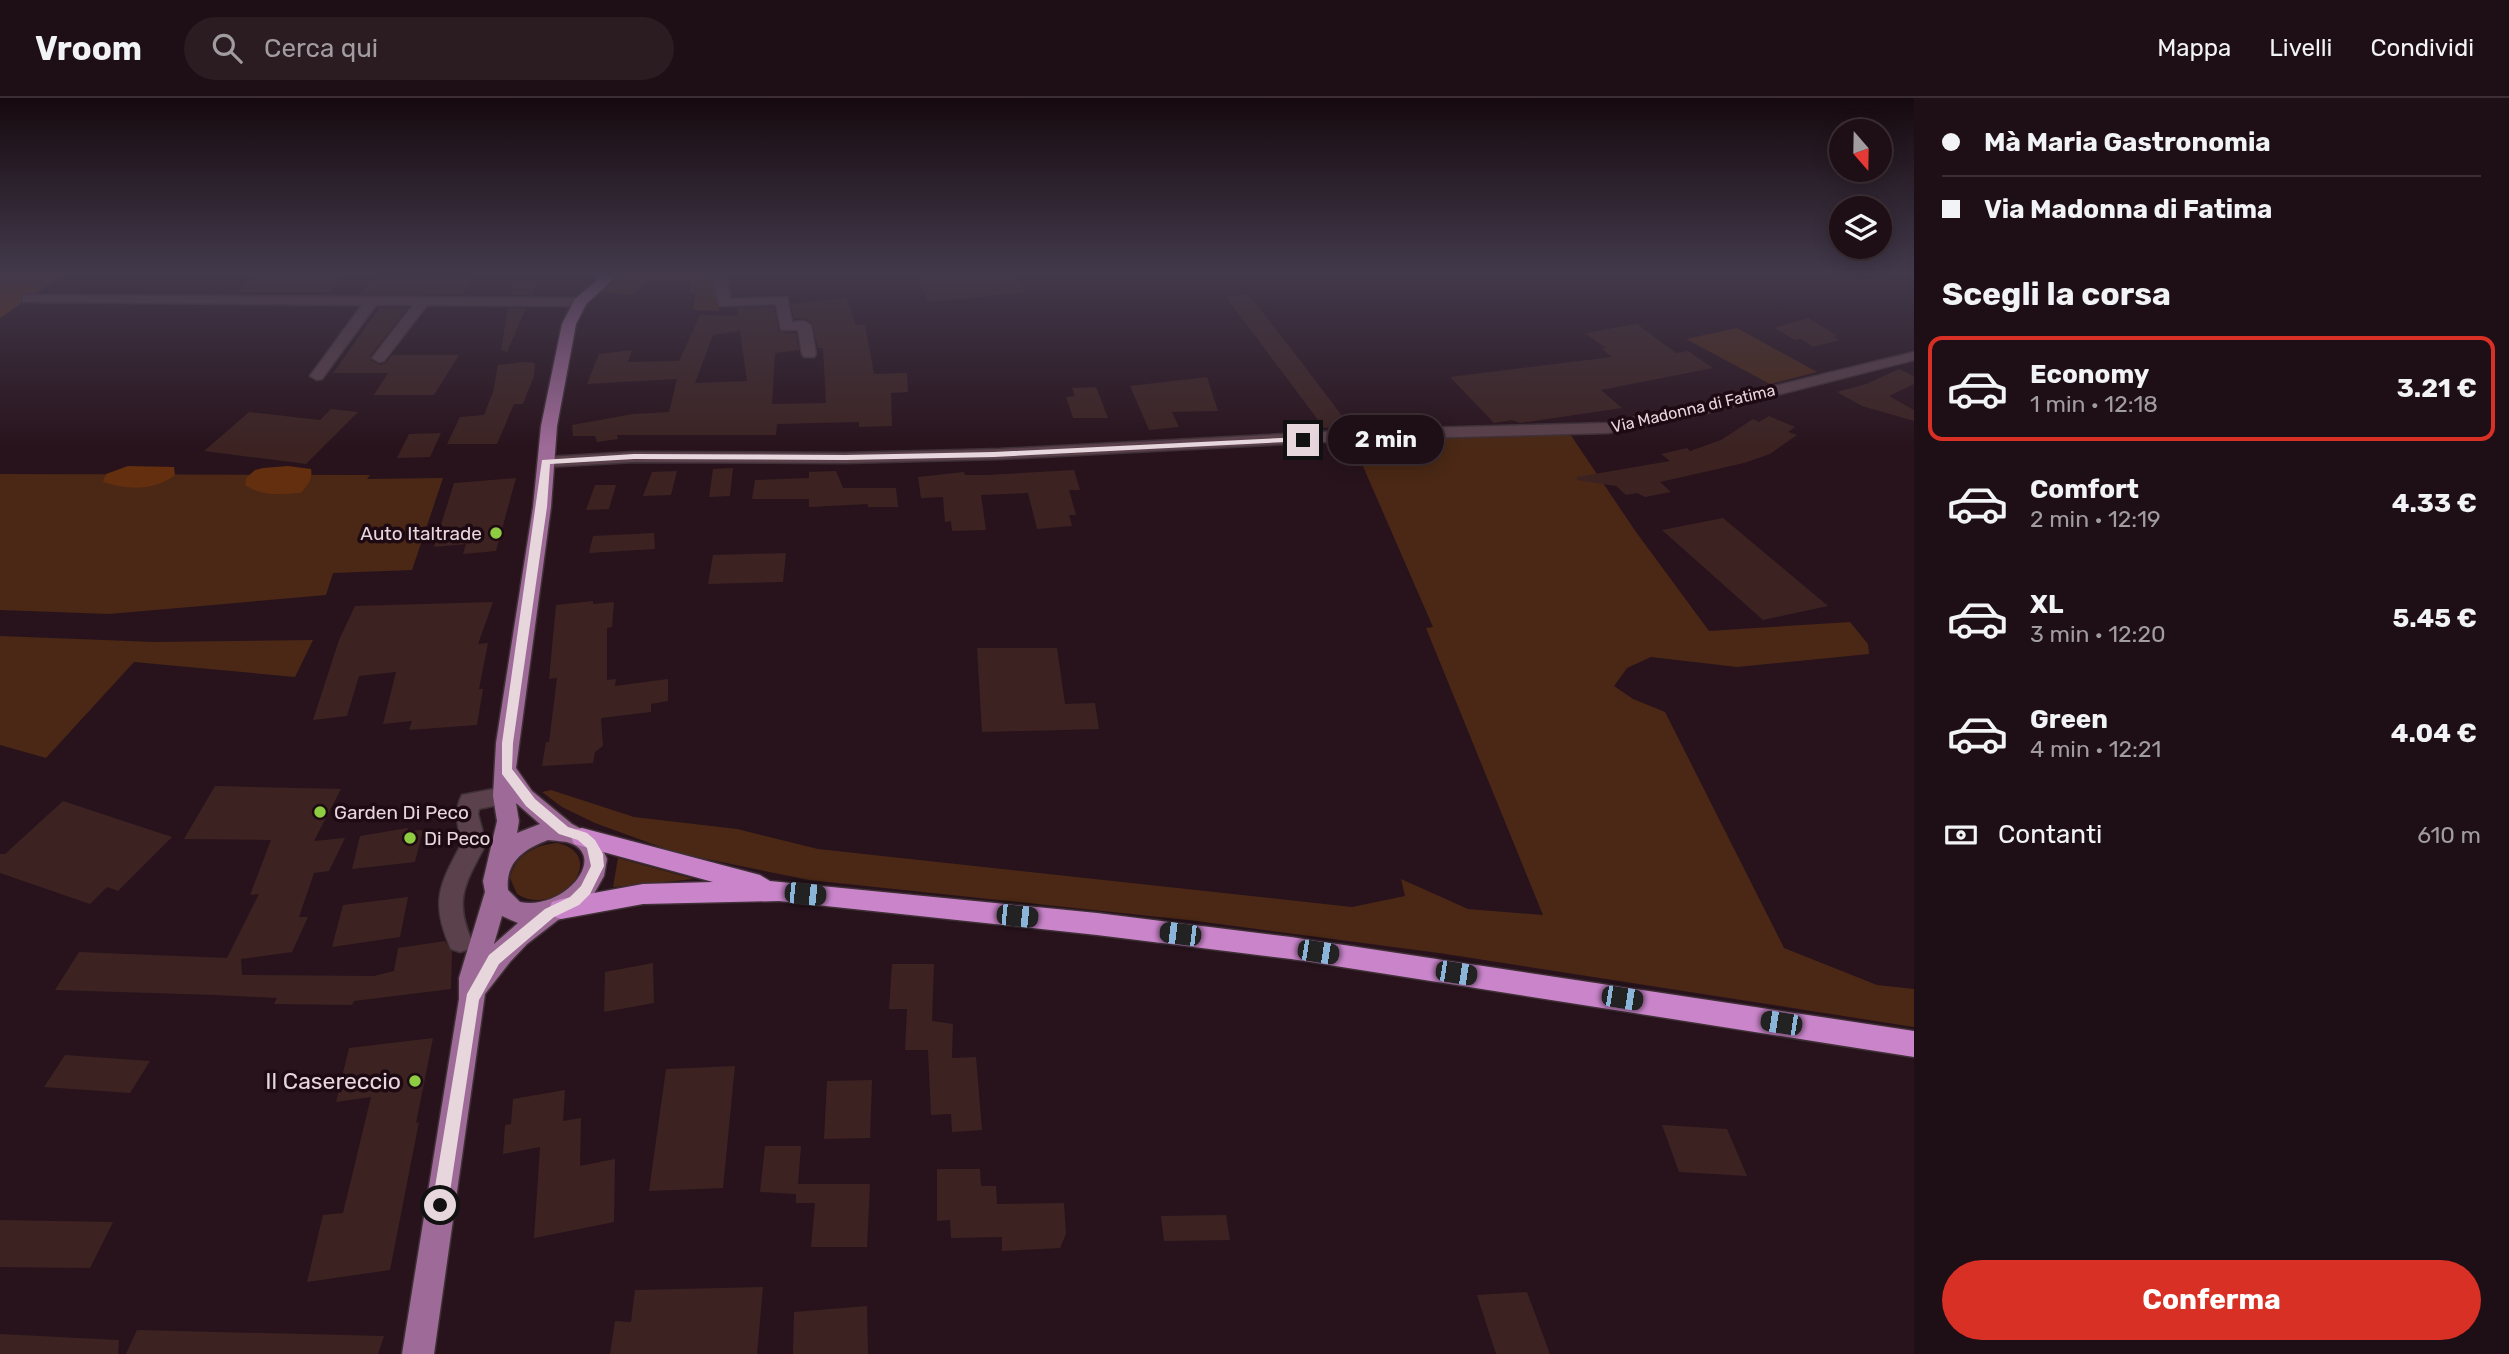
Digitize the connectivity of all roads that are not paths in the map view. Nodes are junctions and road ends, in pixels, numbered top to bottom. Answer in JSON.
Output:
{"nodes":[{"id":1,"x":350,"y":332,"type":"edge"},
{"id":2,"x":399,"y":332,"type":"edge"},
{"id":3,"x":568,"y":332,"type":"edge"},
{"id":4,"x":805,"y":332,"type":"edge"},
{"id":5,"x":809,"y":354,"type":"dead end"},
{"id":6,"x":1914,"y":356,"type":"edge"},
{"id":7,"x":379,"y":358,"type":"dead end"},
{"id":8,"x":317,"y":376,"type":"dead end"},
{"id":9,"x":546,"y":462,"type":"junction"},
{"id":10,"x":506,"y":770,"type":"junction"},
{"id":11,"x":504,"y":796,"type":"junction"},
{"id":12,"x":573,"y":834,"type":"junction"},
{"id":13,"x":498,"y":867,"type":"junction"},
{"id":14,"x":779,"y":891,"type":"junction"},
{"id":15,"x":496,"y":894,"type":"junction"},
{"id":16,"x":555,"y":911,"type":"junction"},
{"id":17,"x":460,"y":941,"type":"dead end"},
{"id":18,"x":472,"y":999,"type":"junction"},
{"id":19,"x":1914,"y":1044,"type":"edge"},
{"id":20,"x":418,"y":1354,"type":"edge"}],
"edges":[{"from":1,"to":8,"type":"street"},
{"from":2,"to":7,"type":"street"},
{"from":3,"to":9,"type":"main road"},
{"from":4,"to":5,"type":"street"},
{"from":6,"to":9,"type":"street","name":"Via Madonna di Fatima"},
{"from":9,"to":10,"type":"main road"},
{"from":10,"to":11,"type":"main road"},
{"from":10,"to":12,"type":"main road"},
{"from":11,"to":13,"type":"main road"},
{"from":11,"to":17,"type":"street"},
{"from":12,"to":13,"type":"main road"},
{"from":12,"to":14,"type":"highway"},
{"from":12,"to":16,"type":"main road"},
{"from":13,"to":15,"type":"main road"},
{"from":14,"to":16,"type":"highway"},
{"from":14,"to":19,"type":"highway"},
{"from":15,"to":16,"type":"main road"},
{"from":15,"to":18,"type":"main road"},
{"from":16,"to":18,"type":"main road"},
{"from":18,"to":20,"type":"main road"}]}
